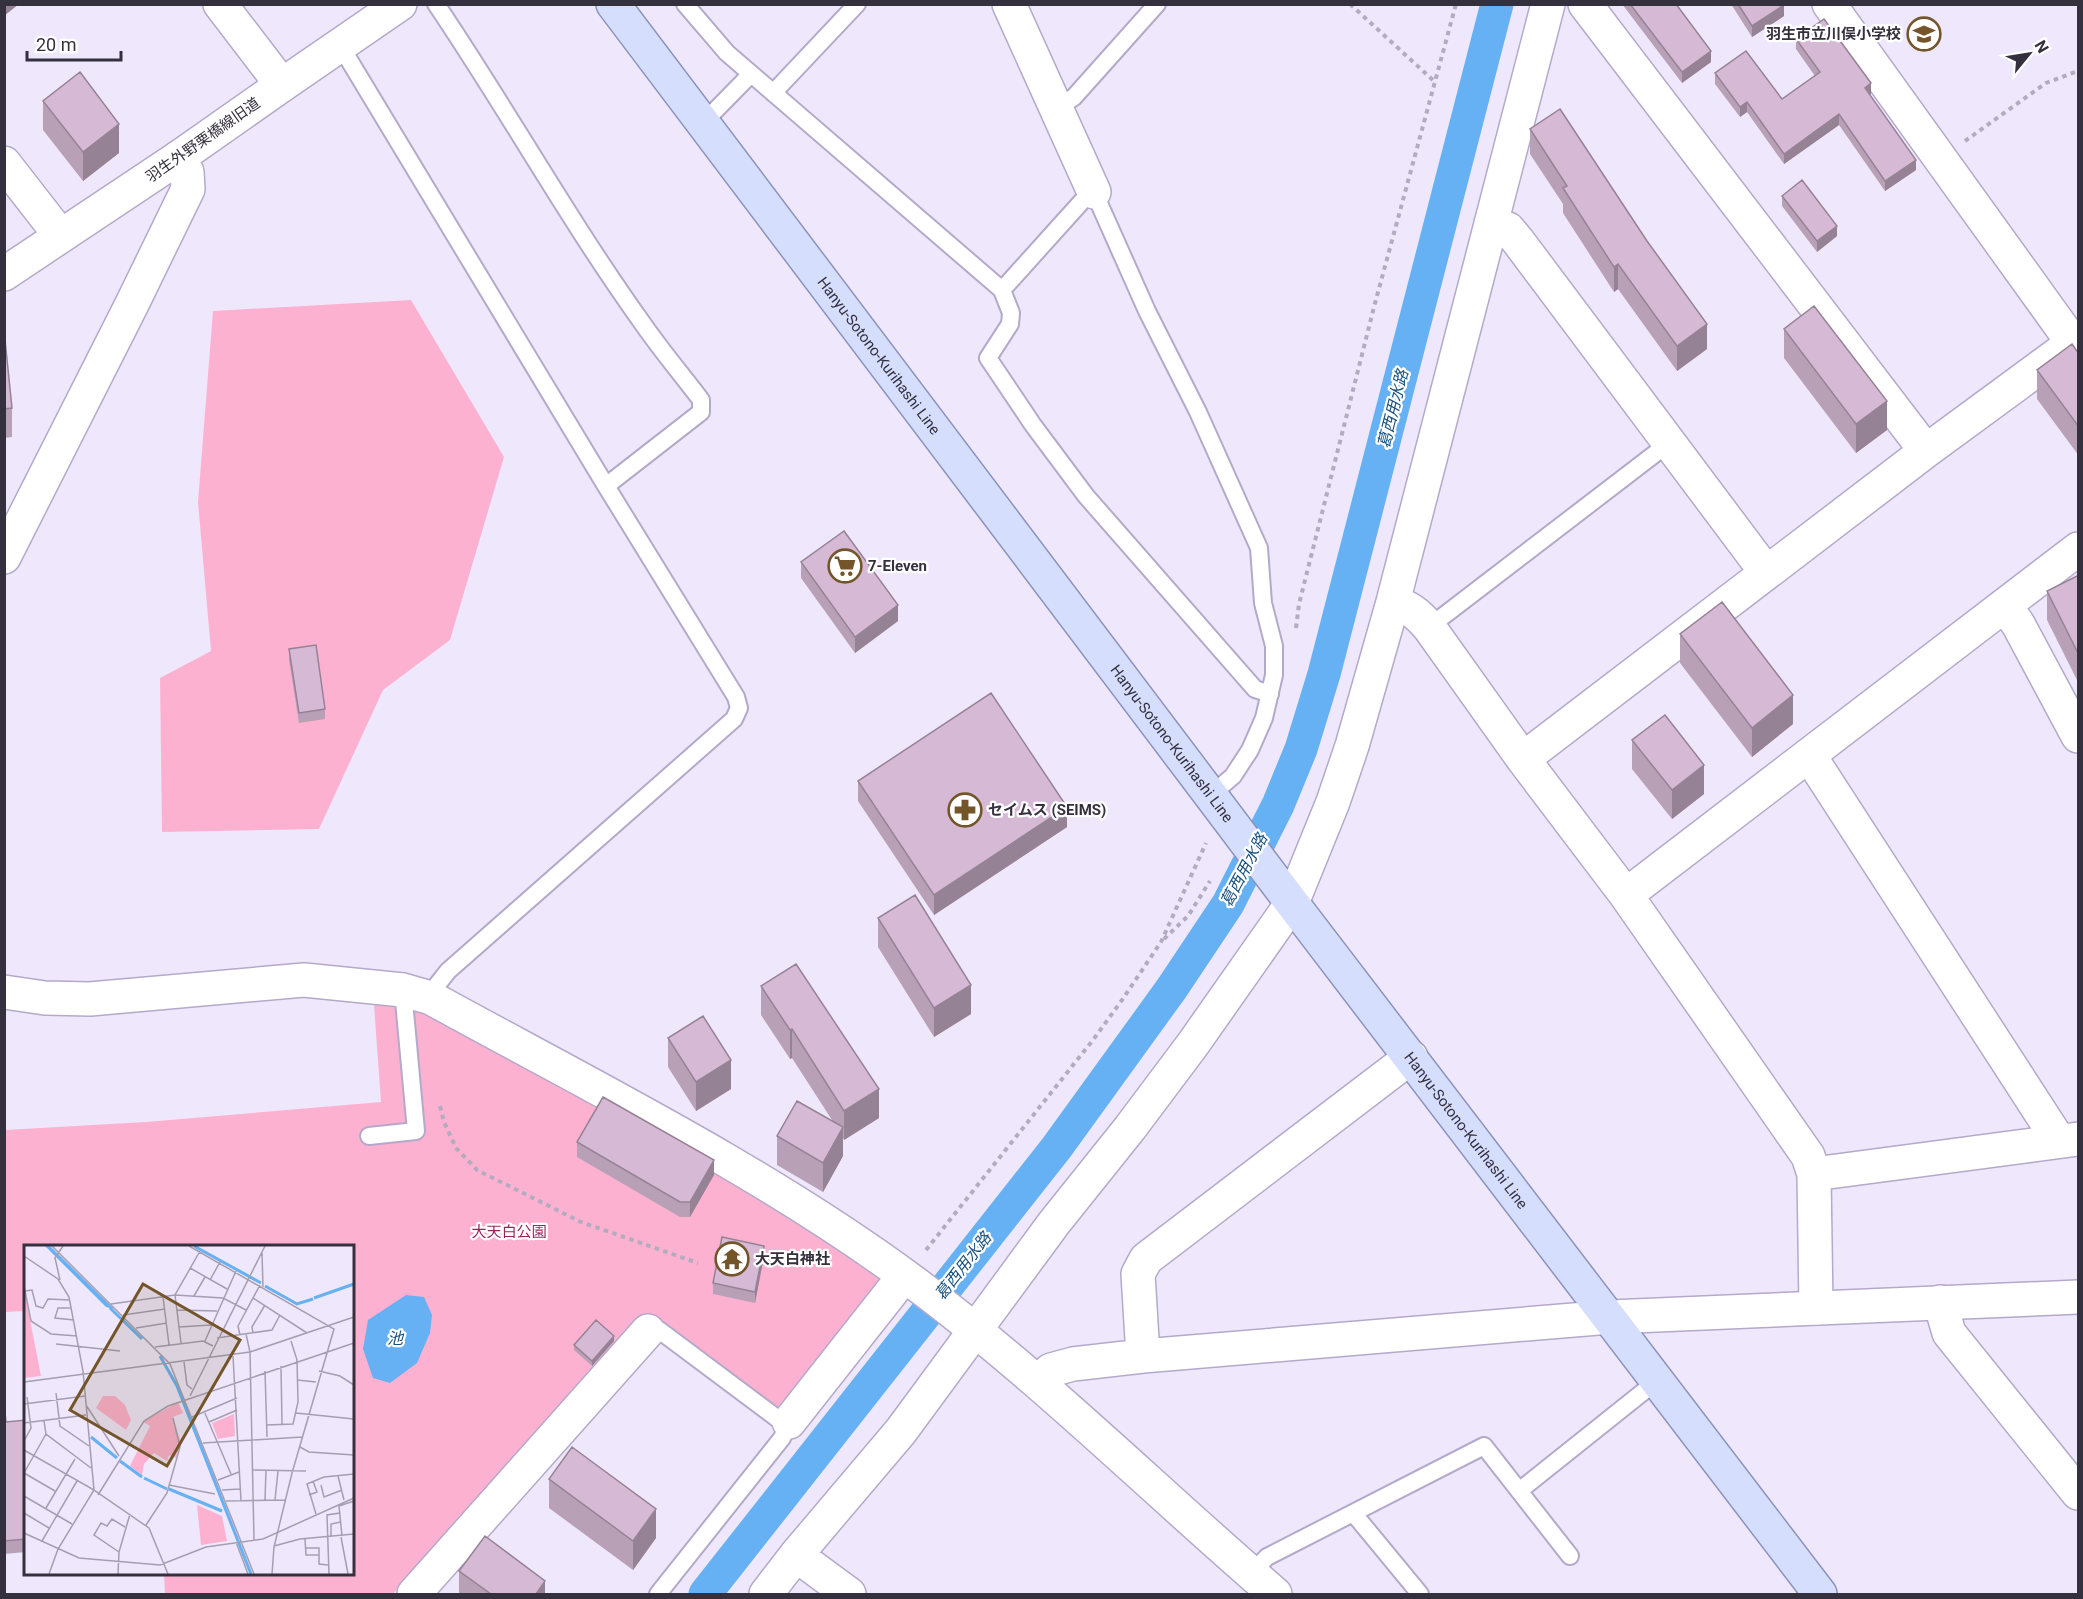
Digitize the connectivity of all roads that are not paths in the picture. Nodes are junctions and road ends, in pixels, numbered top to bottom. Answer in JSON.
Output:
{"nodes":[{"id":1,"x":220,"y":4,"type":"edge"},
{"id":2,"x":400,"y":4,"type":"edge"},
{"id":3,"x":436,"y":4,"type":"edge"},
{"id":4,"x":613,"y":4,"type":"edge"},
{"id":5,"x":685,"y":4,"type":"edge"},
{"id":6,"x":857,"y":4,"type":"edge"},
{"id":7,"x":1009,"y":4,"type":"edge"},
{"id":8,"x":1157,"y":4,"type":"edge"},
{"id":9,"x":1548,"y":4,"type":"edge"},
{"id":10,"x":1585,"y":4,"type":"edge"},
{"id":11,"x":1829,"y":4,"type":"edge"},
{"id":12,"x":340,"y":45,"type":"junction"},
{"id":13,"x":751,"y":74,"type":"junction"},
{"id":14,"x":282,"y":85,"type":"junction"},
{"id":15,"x":773,"y":93,"type":"junction"},
{"id":16,"x":1056,"y":109,"type":"junction"},
{"id":17,"x":703,"y":123,"type":"junction"},
{"id":18,"x":178,"y":158,"type":"junction"},
{"id":19,"x":4,"y":163,"type":"edge"},
{"id":20,"x":1094,"y":192,"type":"junction"},
{"id":21,"x":1491,"y":224,"type":"junction"},
{"id":22,"x":60,"y":235,"type":"junction"},
{"id":23,"x":4,"y":274,"type":"edge"},
{"id":24,"x":1002,"y":290,"type":"junction"},
{"id":25,"x":2076,"y":347,"type":"edge"},
{"id":26,"x":1670,"y":443,"type":"junction"},
{"id":27,"x":1926,"y":451,"type":"junction"},
{"id":28,"x":606,"y":486,"type":"junction"},
{"id":29,"x":2079,"y":549,"type":"edge"},
{"id":30,"x":4,"y":557,"type":"edge"},
{"id":31,"x":1766,"y":572,"type":"junction"},
{"id":32,"x":1393,"y":602,"type":"junction"},
{"id":33,"x":2004,"y":606,"type":"junction"},
{"id":34,"x":1429,"y":627,"type":"junction"},
{"id":35,"x":1270,"y":694,"type":"junction"},
{"id":36,"x":2079,"y":736,"type":"edge"},
{"id":37,"x":1809,"y":755,"type":"junction"},
{"id":38,"x":1523,"y":759,"type":"junction"},
{"id":39,"x":1215,"y":817,"type":"junction"},
{"id":40,"x":1626,"y":895,"type":"junction"},
{"id":41,"x":1288,"y":896,"type":"junction"},
{"id":42,"x":4,"y":992,"type":"edge"},
{"id":43,"x":417,"y":994,"type":"junction"},
{"id":44,"x":1411,"y":1058,"type":"junction"},
{"id":45,"x":369,"y":1136,"type":"dead end"},
{"id":46,"x":2069,"y":1140,"type":"edge"},
{"id":47,"x":1814,"y":1174,"type":"junction"},
{"id":48,"x":913,"y":1272,"type":"junction"},
{"id":49,"x":2079,"y":1297,"type":"edge"},
{"id":50,"x":1940,"y":1302,"type":"junction"},
{"id":51,"x":1816,"y":1308,"type":"junction"},
{"id":52,"x":1610,"y":1317,"type":"junction"},
{"id":53,"x":969,"y":1325,"type":"junction"},
{"id":54,"x":648,"y":1331,"type":"joint"},
{"id":55,"x":1143,"y":1356,"type":"junction"},
{"id":56,"x":1658,"y":1380,"type":"junction"},
{"id":57,"x":1036,"y":1382,"type":"junction"},
{"id":58,"x":789,"y":1422,"type":"junction"},
{"id":59,"x":1519,"y":1491,"type":"junction"},
{"id":60,"x":2079,"y":1493,"type":"edge"},
{"id":61,"x":1356,"y":1512,"type":"junction"},
{"id":62,"x":796,"y":1555,"type":"junction"},
{"id":63,"x":1570,"y":1556,"type":"dead end"},
{"id":64,"x":1263,"y":1584,"type":"edge"},
{"id":65,"x":414,"y":1594,"type":"edge"},
{"id":66,"x":658,"y":1594,"type":"edge"},
{"id":67,"x":766,"y":1594,"type":"edge"},
{"id":68,"x":849,"y":1594,"type":"edge"},
{"id":69,"x":1420,"y":1594,"type":"edge"},
{"id":70,"x":1820,"y":1594,"type":"edge"}],
"edges":[{"from":1,"to":14,"type":"street"},
{"from":2,"to":12,"type":"street","name":"羽生外野栗橋線旧道"},
{"from":3,"to":28,"type":"lane"},
{"from":4,"to":17,"type":"main road","name":"Hanyu-Sotono-Kurihashi Line"},
{"from":5,"to":13,"type":"lane"},
{"from":6,"to":15,"type":"lane"},
{"from":7,"to":16,"type":"street"},
{"from":8,"to":16,"type":"lane"},
{"from":9,"to":21,"type":"street"},
{"from":10,"to":27,"type":"street"},
{"from":11,"to":25,"type":"street"},
{"from":12,"to":14,"type":"street","name":"羽生外野栗橋線旧道"},
{"from":12,"to":28,"type":"lane"},
{"from":13,"to":15,"type":"lane"},
{"from":13,"to":17,"type":"lane"},
{"from":14,"to":18,"type":"street","name":"羽生外野栗橋線旧道"},
{"from":15,"to":24,"type":"lane"},
{"from":16,"to":20,"type":"street"},
{"from":17,"to":39,"type":"main road","name":"Hanyu-Sotono-Kurihashi Line"},
{"from":18,"to":22,"type":"street","name":"羽生外野栗橋線旧道"},
{"from":18,"to":30,"type":"street"},
{"from":19,"to":22,"type":"street"},
{"from":20,"to":24,"type":"lane"},
{"from":20,"to":35,"type":"lane"},
{"from":21,"to":26,"type":"street"},
{"from":21,"to":32,"type":"street"},
{"from":22,"to":23,"type":"street","name":"羽生外野栗橋線旧道"},
{"from":24,"to":35,"type":"lane"},
{"from":25,"to":27,"type":"street"},
{"from":26,"to":31,"type":"street"},
{"from":26,"to":34,"type":"lane"},
{"from":27,"to":31,"type":"street"},
{"from":28,"to":43,"type":"lane"},
{"from":29,"to":33,"type":"street"},
{"from":31,"to":38,"type":"street"},
{"from":32,"to":34,"type":"street"},
{"from":32,"to":41,"type":"street"},
{"from":33,"to":36,"type":"street"},
{"from":33,"to":37,"type":"street"},
{"from":34,"to":38,"type":"street"},
{"from":35,"to":39,"type":"lane"},
{"from":37,"to":40,"type":"street"},
{"from":37,"to":46,"type":"street"},
{"from":38,"to":40,"type":"street"},
{"from":39,"to":41,"type":"main road","name":"Hanyu-Sotono-Kurihashi Line"},
{"from":40,"to":47,"type":"street"},
{"from":41,"to":44,"type":"main road","name":"Hanyu-Sotono-Kurihashi Line"},
{"from":41,"to":53,"type":"street"},
{"from":42,"to":43,"type":"street"},
{"from":43,"to":45,"type":"lane"},
{"from":43,"to":48,"type":"street"},
{"from":44,"to":52,"type":"main road","name":"Hanyu-Sotono-Kurihashi Line"},
{"from":44,"to":55,"type":"street"},
{"from":46,"to":47,"type":"street"},
{"from":47,"to":51,"type":"street"},
{"from":48,"to":53,"type":"street"},
{"from":48,"to":58,"type":"street"},
{"from":49,"to":50,"type":"street"},
{"from":50,"to":51,"type":"street"},
{"from":50,"to":60,"type":"street"},
{"from":51,"to":52,"type":"street"},
{"from":52,"to":55,"type":"street"},
{"from":52,"to":56,"type":"main road","name":"Hanyu-Sotono-Kurihashi Line"},
{"from":53,"to":57,"type":"street"},
{"from":53,"to":62,"type":"street"},
{"from":54,"to":58,"type":"lane"},
{"from":54,"to":65,"type":"street"},
{"from":55,"to":57,"type":"street"},
{"from":56,"to":59,"type":"lane"},
{"from":56,"to":70,"type":"main road","name":"Hanyu-Sotono-Kurihashi Line"},
{"from":57,"to":64,"type":"street"},
{"from":58,"to":66,"type":"lane"},
{"from":59,"to":61,"type":"lane"},
{"from":59,"to":63,"type":"lane"},
{"from":61,"to":64,"type":"lane"},
{"from":61,"to":69,"type":"lane"},
{"from":62,"to":67,"type":"street"},
{"from":62,"to":68,"type":"street"}]}
